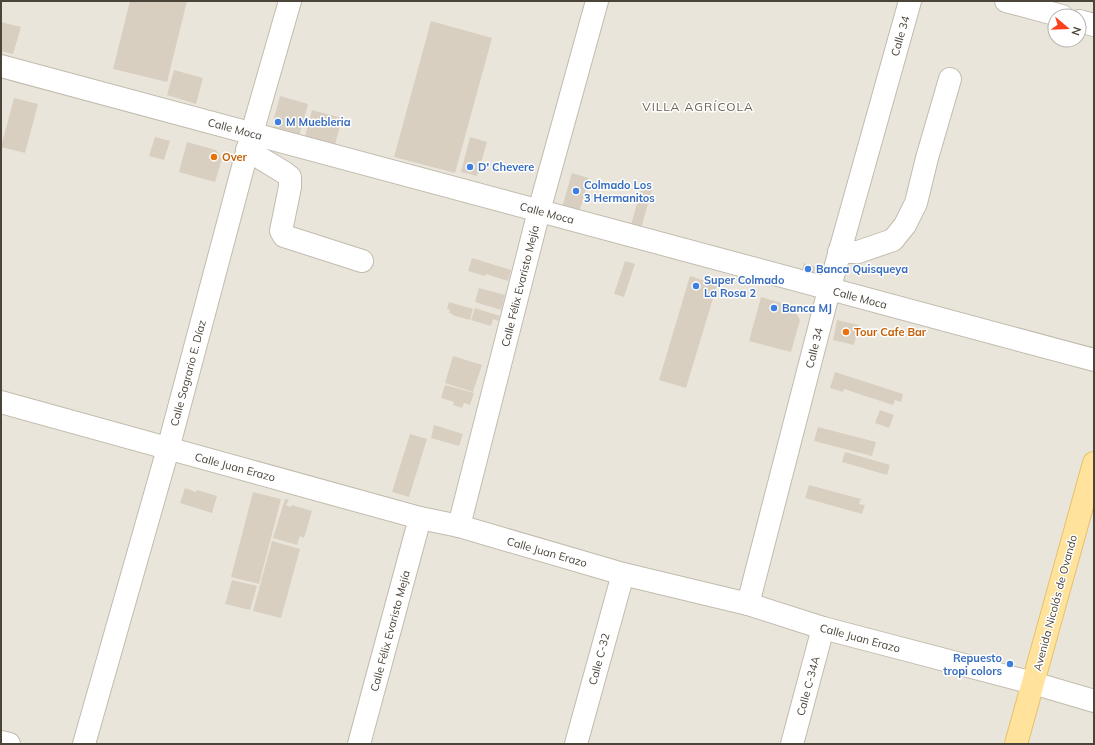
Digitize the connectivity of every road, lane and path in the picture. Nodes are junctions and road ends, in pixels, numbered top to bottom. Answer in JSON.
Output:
{"nodes":[{"id":1,"x":290,"y":1,"type":"edge"},
{"id":2,"x":597,"y":1,"type":"edge"},
{"id":3,"x":910,"y":1,"type":"edge"},
{"id":4,"x":1006,"y":1,"type":"edge"},
{"id":5,"x":1047,"y":12,"type":"edge"},
{"id":6,"x":1,"y":66,"type":"edge"},
{"id":7,"x":950,"y":78,"type":"dead end"},
{"id":8,"x":249,"y":142,"type":"junction"},
{"id":9,"x":539,"y":211,"type":"junction"},
{"id":10,"x":840,"y":252,"type":"junction"},
{"id":11,"x":362,"y":261,"type":"dead end"},
{"id":12,"x":829,"y":290,"type":"junction"},
{"id":13,"x":1094,"y":360,"type":"edge"},
{"id":14,"x":1,"y":402,"type":"edge"},
{"id":15,"x":168,"y":449,"type":"junction"},
{"id":16,"x":1094,"y":463,"type":"edge"},
{"id":17,"x":420,"y":518,"type":"junction"},
{"id":18,"x":458,"y":526,"type":"junction"},
{"id":19,"x":623,"y":574,"type":"junction"},
{"id":20,"x":748,"y":604,"type":"junction"},
{"id":21,"x":823,"y":628,"type":"junction"},
{"id":22,"x":1033,"y":683,"type":"junction"},
{"id":23,"x":1094,"y":700,"type":"edge"},
{"id":24,"x":1,"y":742,"type":"edge"},
{"id":25,"x":9,"y":744,"type":"edge"},
{"id":26,"x":84,"y":744,"type":"edge"},
{"id":27,"x":358,"y":744,"type":"edge"},
{"id":28,"x":576,"y":744,"type":"edge"},
{"id":29,"x":792,"y":744,"type":"edge"},
{"id":30,"x":1016,"y":744,"type":"edge"}],
"edges":[{"from":1,"to":8,"type":"street","name":"Calle Sagrario E. Díaz"},
{"from":2,"to":9,"type":"street","name":"Calle Félix Evaristo Mejía"},
{"from":3,"to":10,"type":"street","name":"Calle 34"},
{"from":4,"to":5,"type":"street"},
{"from":6,"to":8,"type":"street","name":"Calle Moca"},
{"from":7,"to":10,"type":"street"},
{"from":8,"to":9,"type":"street","name":"Calle Moca"},
{"from":8,"to":11,"type":"street"},
{"from":8,"to":15,"type":"street","name":"Calle Sagrario E. Díaz"},
{"from":9,"to":12,"type":"street","name":"Calle Moca"},
{"from":9,"to":18,"type":"street","name":"Calle Félix Evaristo Mejía"},
{"from":10,"to":12,"type":"street","name":"Calle 34"},
{"from":12,"to":13,"type":"street","name":"Calle Moca"},
{"from":12,"to":20,"type":"street","name":"Calle 34"},
{"from":14,"to":15,"type":"street","name":"Calle Juan Erazo"},
{"from":15,"to":17,"type":"street","name":"Calle Juan Erazo"},
{"from":15,"to":26,"type":"street","name":"Calle Sagrario E. Díaz"},
{"from":16,"to":22,"type":"main road","name":"Avenida Nicolás de Ovando"},
{"from":17,"to":18,"type":"street","name":"Calle Juan Erazo"},
{"from":17,"to":27,"type":"street","name":"Calle Félix Evaristo Mejía"},
{"from":18,"to":19,"type":"street","name":"Calle Juan Erazo"},
{"from":19,"to":20,"type":"street","name":"Calle Juan Erazo"},
{"from":19,"to":28,"type":"street","name":"Calle C-32"},
{"from":20,"to":21,"type":"street","name":"Calle Juan Erazo"},
{"from":21,"to":22,"type":"street","name":"Calle Juan Erazo"},
{"from":21,"to":29,"type":"street","name":"Calle C-34A"},
{"from":22,"to":23,"type":"street","name":"Calle Juan Erazo"},
{"from":22,"to":30,"type":"main road","name":"Avenida Nicolás de Ovando"},
{"from":24,"to":25,"type":"street"}]}
